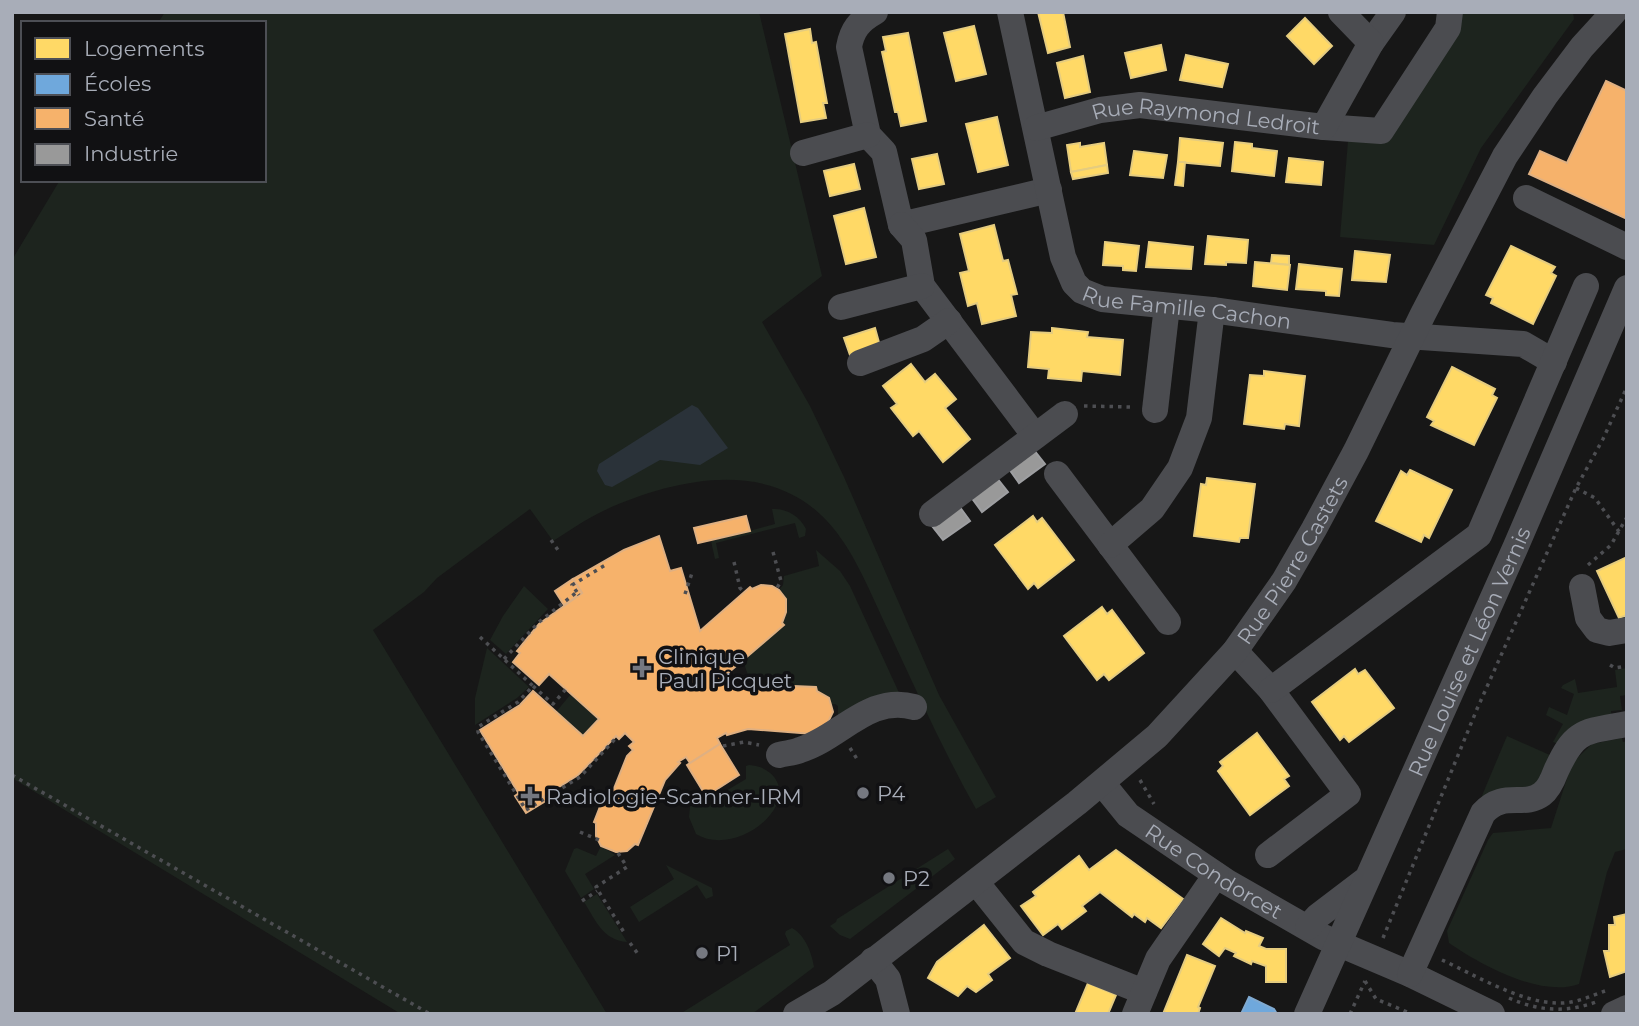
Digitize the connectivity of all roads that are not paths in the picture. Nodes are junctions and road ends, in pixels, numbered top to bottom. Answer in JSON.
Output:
{"nodes":[{"id":1,"x":875,"y":12,"type":"edge"},
{"id":2,"x":1010,"y":12,"type":"edge"},
{"id":3,"x":1341,"y":12,"type":"edge"},
{"id":4,"x":1393,"y":12,"type":"edge"},
{"id":5,"x":1450,"y":12,"type":"edge"},
{"id":6,"x":1614,"y":12,"type":"edge"},
{"id":7,"x":1371,"y":43,"type":"junction"},
{"id":8,"x":1324,"y":127,"type":"junction"},
{"id":9,"x":1036,"y":128,"type":"junction"},
{"id":10,"x":868,"y":135,"type":"junction"},
{"id":11,"x":803,"y":153,"type":"dead end"},
{"id":12,"x":1049,"y":190,"type":"junction"},
{"id":13,"x":1527,"y":198,"type":"dead end"},
{"id":14,"x":901,"y":225,"type":"junction"},
{"id":15,"x":1627,"y":247,"type":"edge"},
{"id":16,"x":922,"y":286,"type":"junction"},
{"id":17,"x":1586,"y":286,"type":"dead end"},
{"id":18,"x":1627,"y":288,"type":"edge"},
{"id":19,"x":1167,"y":306,"type":"junction"},
{"id":20,"x":841,"y":307,"type":"dead end"},
{"id":21,"x":1212,"y":310,"type":"junction"},
{"id":22,"x":949,"y":321,"type":"junction"},
{"id":23,"x":1413,"y":336,"type":"junction"},
{"id":24,"x":1553,"y":362,"type":"junction"},
{"id":25,"x":860,"y":363,"type":"dead end"},
{"id":26,"x":1155,"y":410,"type":"road end"},
{"id":27,"x":1065,"y":414,"type":"road end"},
{"id":28,"x":1035,"y":436,"type":"junction"},
{"id":29,"x":1057,"y":474,"type":"dead end"},
{"id":30,"x":932,"y":514,"type":"dead end"},
{"id":31,"x":1110,"y":545,"type":"junction"},
{"id":32,"x":1582,"y":587,"type":"road end"},
{"id":33,"x":1168,"y":622,"type":"dead end"},
{"id":34,"x":1627,"y":630,"type":"edge"},
{"id":35,"x":1236,"y":651,"type":"junction"},
{"id":36,"x":1271,"y":690,"type":"junction"},
{"id":37,"x":914,"y":707,"type":"dead end"},
{"id":38,"x":1627,"y":724,"type":"edge"},
{"id":39,"x":773,"y":751,"type":"road end"},
{"id":40,"x":1102,"y":783,"type":"junction"},
{"id":41,"x":1268,"y":855,"type":"dead end"},
{"id":42,"x":1216,"y":875,"type":"junction"},
{"id":43,"x":1366,"y":880,"type":"junction"},
{"id":44,"x":976,"y":883,"type":"junction"},
{"id":45,"x":1308,"y":927,"type":"junction"},
{"id":46,"x":1339,"y":945,"type":"junction"},
{"id":47,"x":873,"y":960,"type":"junction"},
{"id":48,"x":1414,"y":965,"type":"junction"},
{"id":49,"x":832,"y":993,"type":"junction"},
{"id":50,"x":1140,"y":1003,"type":"edge"},
{"id":51,"x":796,"y":1014,"type":"edge"},
{"id":52,"x":813,"y":1014,"type":"edge"},
{"id":53,"x":897,"y":1014,"type":"edge"},
{"id":54,"x":1307,"y":1014,"type":"edge"},
{"id":55,"x":1492,"y":1014,"type":"edge"}],
"edges":[{"from":1,"to":10,"type":"street"},
{"from":2,"to":9,"type":"street","name":"Rue Famille Cachon"},
{"from":3,"to":7,"type":"street"},
{"from":4,"to":7,"type":"street","name":"Rue Raymond Ledroit"},
{"from":5,"to":8,"type":"street"},
{"from":6,"to":23,"type":"street","name":"Rue Pierre Castets"},
{"from":7,"to":8,"type":"street","name":"Rue Raymond Ledroit"},
{"from":8,"to":9,"type":"street","name":"Rue Raymond Ledroit"},
{"from":9,"to":12,"type":"street","name":"Rue Famille Cachon"},
{"from":10,"to":11,"type":"street"},
{"from":10,"to":14,"type":"street"},
{"from":12,"to":14,"type":"street"},
{"from":12,"to":19,"type":"street","name":"Rue Famille Cachon"},
{"from":13,"to":15,"type":"street"},
{"from":14,"to":16,"type":"street"},
{"from":16,"to":20,"type":"street"},
{"from":16,"to":22,"type":"street"},
{"from":17,"to":24,"type":"street"},
{"from":18,"to":43,"type":"street","name":"Rue Louise et Léon Vernis"},
{"from":19,"to":21,"type":"street","name":"Rue Famille Cachon"},
{"from":19,"to":26,"type":"street"},
{"from":21,"to":23,"type":"street","name":"Rue Famille Cachon"},
{"from":21,"to":31,"type":"street"},
{"from":22,"to":25,"type":"street"},
{"from":22,"to":28,"type":"street"},
{"from":23,"to":24,"type":"street","name":"Rue Famille Cachon"},
{"from":23,"to":35,"type":"street","name":"Rue Pierre Castets"},
{"from":24,"to":36,"type":"street"},
{"from":27,"to":28,"type":"street"},
{"from":28,"to":30,"type":"street"},
{"from":29,"to":31,"type":"street"},
{"from":31,"to":33,"type":"street"},
{"from":32,"to":34,"type":"street"},
{"from":35,"to":36,"type":"street"},
{"from":35,"to":40,"type":"street","name":"Rue Pierre Castets"},
{"from":36,"to":41,"type":"street"},
{"from":37,"to":39,"type":"street"},
{"from":38,"to":48,"type":"street"},
{"from":40,"to":42,"type":"street","name":"Rue Condorcet"},
{"from":40,"to":44,"type":"street","name":"Rue Pierre Castets"},
{"from":42,"to":45,"type":"street","name":"Rue Condorcet"},
{"from":42,"to":50,"type":"street"},
{"from":43,"to":45,"type":"street"},
{"from":43,"to":46,"type":"street","name":"Rue Louise et Léon Vernis"},
{"from":44,"to":47,"type":"street","name":"Rue Pierre Castets"},
{"from":44,"to":50,"type":"street"},
{"from":45,"to":46,"type":"street","name":"Rue Condorcet"},
{"from":46,"to":48,"type":"street","name":"Rue Condorcet"},
{"from":46,"to":54,"type":"street","name":"Rue Louise et Léon Vernis"},
{"from":47,"to":49,"type":"street","name":"Rue Pierre Castets"},
{"from":47,"to":53,"type":"street"},
{"from":48,"to":55,"type":"street","name":"Rue Condorcet"},
{"from":49,"to":51,"type":"street","name":"Rue Pierre Castets"},
{"from":49,"to":52,"type":"street","name":"Rue Pierre Castets"}]}
